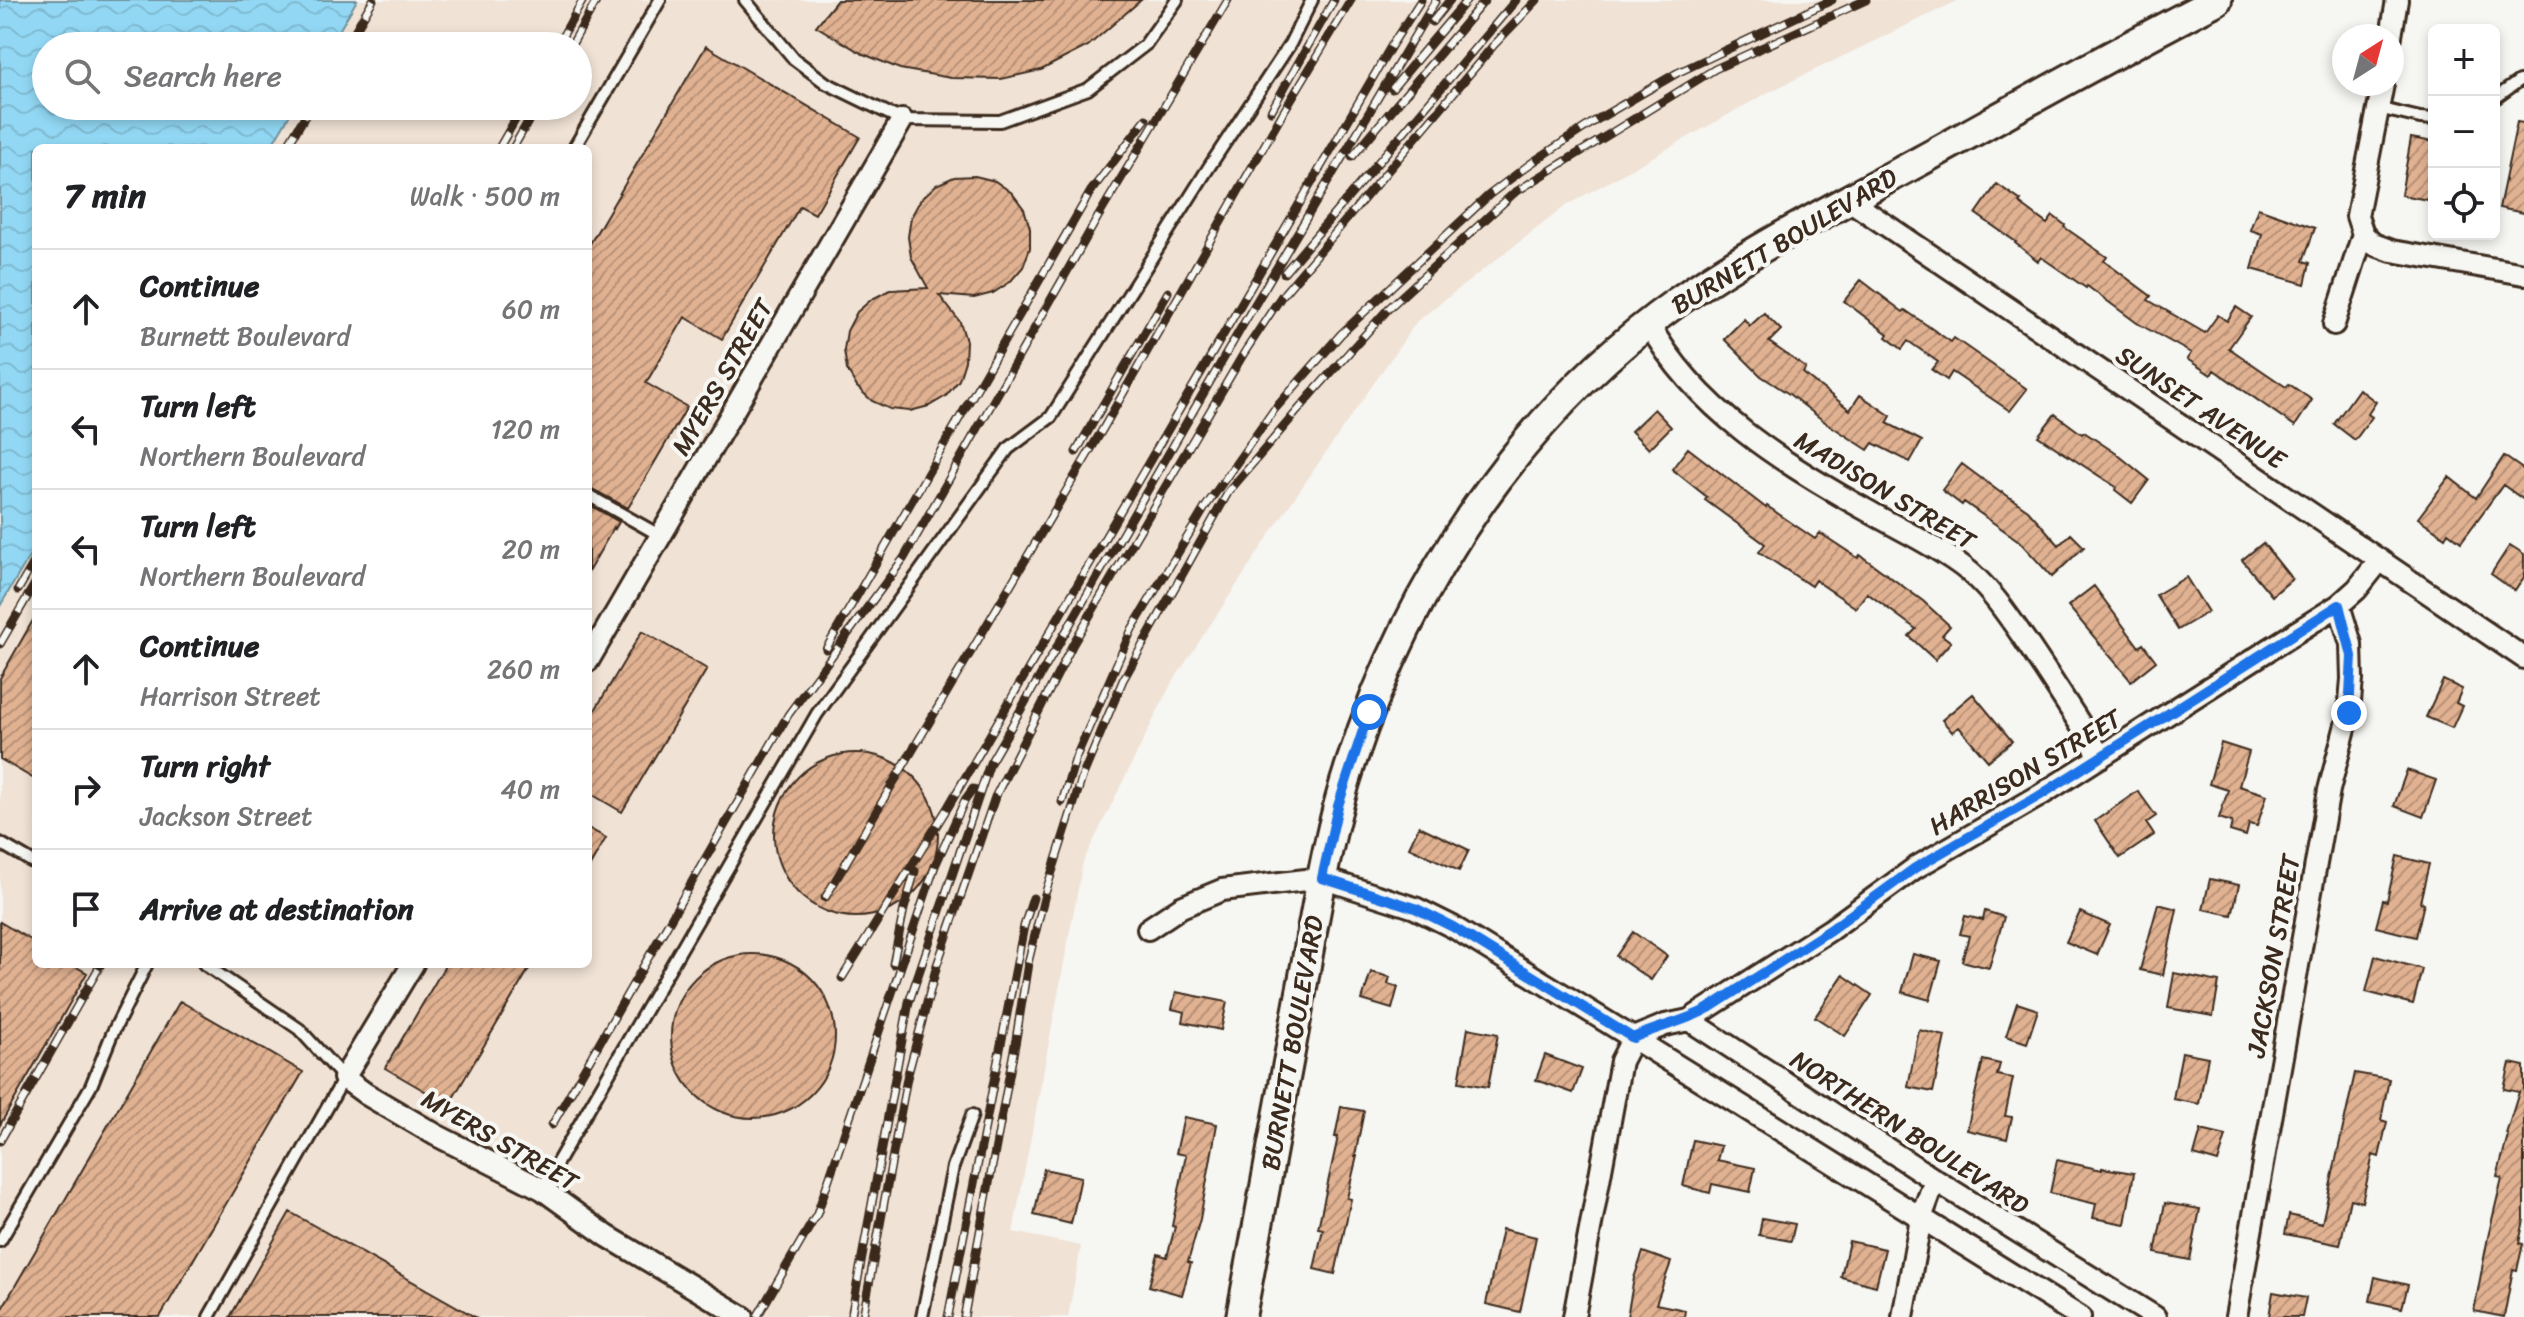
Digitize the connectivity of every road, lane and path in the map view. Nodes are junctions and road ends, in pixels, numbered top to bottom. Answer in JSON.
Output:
{"nodes":[{"id":1,"x":660,"y":0,"type":"edge"},
{"id":2,"x":745,"y":0,"type":"edge"},
{"id":3,"x":1177,"y":0,"type":"edge"},
{"id":4,"x":1312,"y":0,"type":"edge"},
{"id":5,"x":2217,"y":0,"type":"edge"},
{"id":6,"x":2397,"y":0,"type":"edge"},
{"id":7,"x":2393,"y":24,"type":"edge"},
{"id":8,"x":2519,"y":81,"type":"dead end"},
{"id":9,"x":2380,"y":96,"type":"edge"},
{"id":10,"x":2498,"y":96,"type":"edge"},
{"id":11,"x":2378,"y":108,"type":"junction"},
{"id":12,"x":592,"y":117,"type":"edge"},
{"id":13,"x":2428,"y":119,"type":"edge"},
{"id":14,"x":590,"y":120,"type":"edge"},
{"id":15,"x":902,"y":120,"type":"junction"},
{"id":16,"x":576,"y":144,"type":"edge"},
{"id":17,"x":1849,"y":200,"type":"junction"},
{"id":18,"x":2363,"y":234,"type":"junction"},
{"id":19,"x":2524,"y":274,"type":"edge"},
{"id":20,"x":1649,"y":324,"type":"junction"},
{"id":21,"x":2334,"y":324,"type":"dead end"},
{"id":22,"x":592,"y":497,"type":"edge"},
{"id":23,"x":661,"y":536,"type":"junction"},
{"id":24,"x":2380,"y":560,"type":"junction"},
{"id":25,"x":2339,"y":605,"type":"junction"},
{"id":26,"x":592,"y":654,"type":"edge"},
{"id":27,"x":2524,"y":658,"type":"edge"},
{"id":28,"x":2101,"y":757,"type":"junction"},
{"id":29,"x":0,"y":843,"type":"edge"},
{"id":30,"x":32,"y":862,"type":"edge"},
{"id":31,"x":1322,"y":878,"type":"junction"},
{"id":32,"x":1148,"y":929,"type":"dead end"},
{"id":33,"x":145,"y":968,"type":"edge"},
{"id":34,"x":210,"y":968,"type":"edge"},
{"id":35,"x":411,"y":968,"type":"edge"},
{"id":36,"x":1689,"y":1020,"type":"junction"},
{"id":37,"x":1633,"y":1038,"type":"junction"},
{"id":38,"x":344,"y":1078,"type":"junction"},
{"id":39,"x":972,"y":1115,"type":"dead end"},
{"id":40,"x":1935,"y":1180,"type":"junction"},
{"id":41,"x":542,"y":1189,"type":"junction"},
{"id":42,"x":1921,"y":1218,"type":"junction"},
{"id":43,"x":0,"y":1241,"type":"edge"},
{"id":44,"x":209,"y":1317,"type":"edge"},
{"id":45,"x":743,"y":1317,"type":"edge"},
{"id":46,"x":922,"y":1317,"type":"edge"},
{"id":47,"x":1241,"y":1317,"type":"edge"},
{"id":48,"x":1574,"y":1317,"type":"edge"},
{"id":49,"x":1903,"y":1317,"type":"edge"},
{"id":50,"x":2080,"y":1317,"type":"edge"},
{"id":51,"x":2155,"y":1317,"type":"edge"},
{"id":52,"x":2236,"y":1317,"type":"edge"}],
"edges":[{"from":1,"to":12,"type":"lane"},
{"from":2,"to":15,"type":"lane"},
{"from":3,"to":15,"type":"lane"},
{"from":4,"to":41,"type":"lane"},
{"from":5,"to":17,"type":"main road","name":"BURNETT BOULEVARD"},
{"from":6,"to":7,"type":"street"},
{"from":8,"to":10,"type":"lane"},
{"from":9,"to":11,"type":"street"},
{"from":11,"to":13,"type":"lane"},
{"from":11,"to":18,"type":"street"},
{"from":14,"to":16,"type":"lane"},
{"from":15,"to":23,"type":"street","name":"MYERS STREET"},
{"from":17,"to":20,"type":"main road","name":"BURNETT BOULEVARD"},
{"from":17,"to":24,"type":"street","name":"SUNSET AVENUE"},
{"from":18,"to":19,"type":"street"},
{"from":18,"to":21,"type":"street"},
{"from":20,"to":28,"type":"street","name":"MADISON STREET"},
{"from":20,"to":31,"type":"main road","name":"BURNETT BOULEVARD"},
{"from":22,"to":23,"type":"lane"},
{"from":23,"to":26,"type":"street","name":"MYERS STREET"},
{"from":24,"to":25,"type":"street","name":"HARRISON STREET"},
{"from":24,"to":27,"type":"street","name":"SUNSET AVENUE"},
{"from":25,"to":28,"type":"street","name":"HARRISON STREET"},
{"from":25,"to":52,"type":"street","name":"JACKSON STREET"},
{"from":28,"to":36,"type":"street","name":"HARRISON STREET"},
{"from":29,"to":30,"type":"lane"},
{"from":31,"to":32,"type":"street"},
{"from":31,"to":37,"type":"street"},
{"from":31,"to":47,"type":"main road","name":"BURNETT BOULEVARD"},
{"from":33,"to":43,"type":"lane"},
{"from":34,"to":38,"type":"lane"},
{"from":35,"to":38,"type":"street"},
{"from":36,"to":37,"type":"street"},
{"from":36,"to":40,"type":"street","name":"NORTHERN BOULEVARD"},
{"from":37,"to":42,"type":"street"},
{"from":37,"to":48,"type":"street"},
{"from":38,"to":41,"type":"street","name":"MYERS STREET"},
{"from":38,"to":44,"type":"lane"},
{"from":39,"to":46,"type":"lane"},
{"from":40,"to":42,"type":"street"},
{"from":40,"to":51,"type":"street","name":"NORTHERN BOULEVARD"},
{"from":41,"to":45,"type":"street","name":"MYERS STREET"},
{"from":42,"to":49,"type":"street"},
{"from":42,"to":50,"type":"street"}]}
